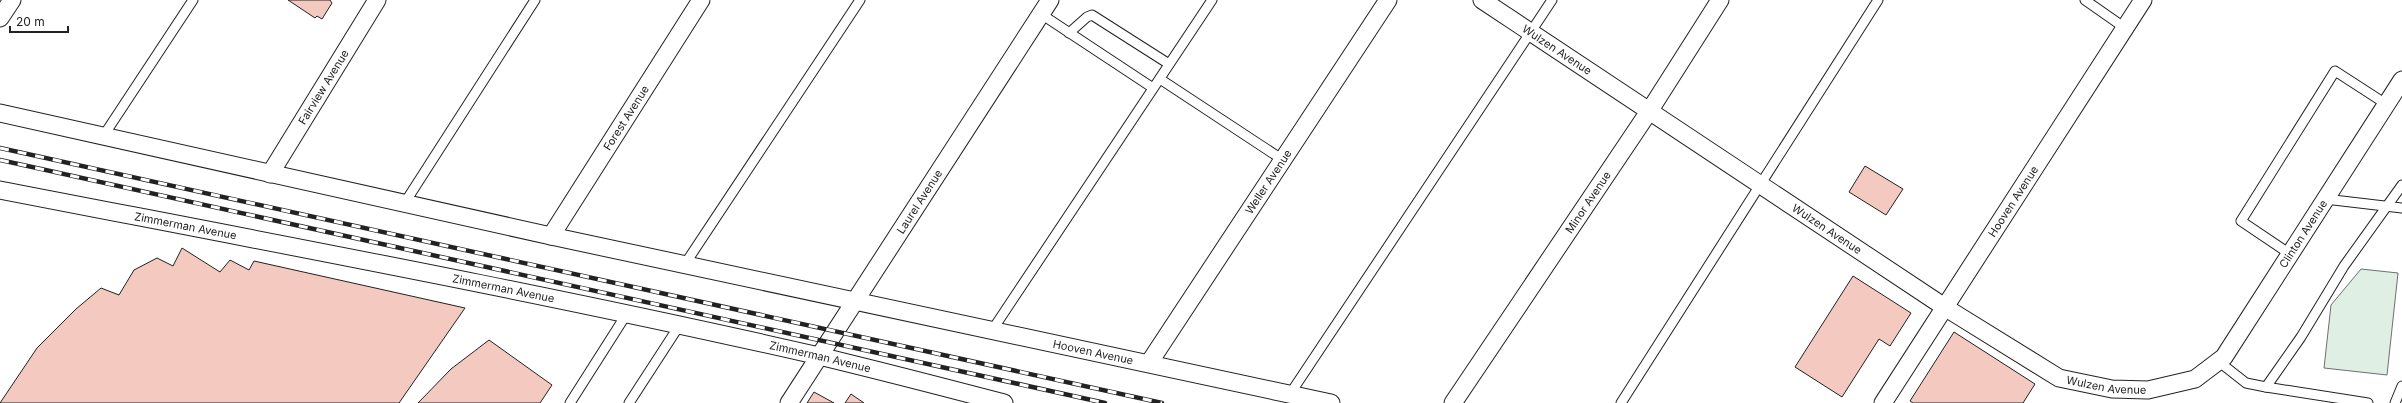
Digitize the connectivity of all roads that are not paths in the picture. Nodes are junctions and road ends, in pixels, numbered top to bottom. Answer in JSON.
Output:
{"nodes":[{"id":1,"x":12,"y":0,"type":"edge"},
{"id":2,"x":192,"y":0,"type":"edge"},
{"id":3,"x":377,"y":0,"type":"edge"},
{"id":4,"x":535,"y":0,"type":"edge"},
{"id":5,"x":701,"y":0,"type":"edge"},
{"id":6,"x":860,"y":0,"type":"edge"},
{"id":7,"x":1212,"y":0,"type":"edge"},
{"id":8,"x":1388,"y":0,"type":"edge"},
{"id":9,"x":1482,"y":0,"type":"edge"},
{"id":10,"x":1552,"y":0,"type":"edge"},
{"id":11,"x":1720,"y":0,"type":"edge"},
{"id":12,"x":1878,"y":0,"type":"edge"},
{"id":13,"x":2085,"y":0,"type":"edge"},
{"id":14,"x":2143,"y":0,"type":"edge"},
{"id":15,"x":1045,"y":7,"type":"edge"},
{"id":16,"x":0,"y":18,"type":"edge"},
{"id":17,"x":2126,"y":28,"type":"junction"},
{"id":18,"x":1069,"y":32,"type":"junction"},
{"id":19,"x":1531,"y":32,"type":"junction"},
{"id":20,"x":1169,"y":64,"type":"junction"},
{"id":21,"x":1160,"y":79,"type":"junction"},
{"id":22,"x":2402,"y":80,"type":"edge"},
{"id":23,"x":1153,"y":88,"type":"junction"},
{"id":24,"x":2386,"y":104,"type":"junction"},
{"id":25,"x":1650,"y":110,"type":"junction"},
{"id":26,"x":0,"y":113,"type":"edge"},
{"id":27,"x":104,"y":135,"type":"junction"},
{"id":28,"x":1283,"y":160,"type":"junction"},
{"id":29,"x":270,"y":174,"type":"junction"},
{"id":30,"x":1761,"y":184,"type":"junction"},
{"id":31,"x":2402,"y":185,"type":"edge"},
{"id":32,"x":0,"y":190,"type":"edge"},
{"id":33,"x":2325,"y":199,"type":"junction"},
{"id":34,"x":404,"y":204,"type":"junction"},
{"id":35,"x":2388,"y":206,"type":"junction"},
{"id":36,"x":2402,"y":208,"type":"edge"},
{"id":37,"x":551,"y":236,"type":"junction"},
{"id":38,"x":2290,"y":254,"type":"junction"},
{"id":39,"x":685,"y":264,"type":"junction"},
{"id":40,"x":856,"y":301,"type":"junction"},
{"id":41,"x":1946,"y":308,"type":"junction"},
{"id":42,"x":626,"y":315,"type":"junction"},
{"id":43,"x":679,"y":326,"type":"junction"},
{"id":44,"x":993,"y":329,"type":"junction"},
{"id":45,"x":820,"y":356,"type":"junction"},
{"id":46,"x":2218,"y":361,"type":"junction"},
{"id":47,"x":1149,"y":363,"type":"junction"},
{"id":48,"x":2195,"y":379,"type":"joint"},
{"id":49,"x":2402,"y":386,"type":"edge"},
{"id":50,"x":2266,"y":387,"type":"junction"},
{"id":51,"x":1290,"y":394,"type":"junction"},
{"id":52,"x":570,"y":403,"type":"edge"},
{"id":53,"x":629,"y":403,"type":"edge"},
{"id":54,"x":789,"y":403,"type":"edge"},
{"id":55,"x":1004,"y":403,"type":"edge"},
{"id":56,"x":1331,"y":403,"type":"edge"},
{"id":57,"x":1453,"y":403,"type":"edge"},
{"id":58,"x":1621,"y":403,"type":"edge"},
{"id":59,"x":1883,"y":403,"type":"edge"},
{"id":60,"x":2368,"y":403,"type":"edge"},
{"id":61,"x":2395,"y":403,"type":"edge"}],
"edges":[{"from":1,"to":16,"type":"street"},
{"from":2,"to":27,"type":"lane"},
{"from":3,"to":29,"type":"street","name":"Fairview Avenue"},
{"from":4,"to":34,"type":"lane"},
{"from":5,"to":37,"type":"street","name":"Forest Avenue"},
{"from":6,"to":39,"type":"lane"},
{"from":7,"to":20,"type":"lane"},
{"from":8,"to":28,"type":"street","name":"Weller Avenue"},
{"from":9,"to":19,"type":"street","name":"Wulzen Avenue"},
{"from":10,"to":19,"type":"lane"},
{"from":11,"to":25,"type":"street","name":"Minor Avenue"},
{"from":12,"to":30,"type":"lane"},
{"from":13,"to":17,"type":"lane"},
{"from":14,"to":17,"type":"street","name":"Hooven Avenue"},
{"from":15,"to":18,"type":"lane"},
{"from":15,"to":40,"type":"street","name":"Laurel Avenue"},
{"from":17,"to":41,"type":"street","name":"Hooven Avenue"},
{"from":18,"to":20,"type":"lane"},
{"from":18,"to":23,"type":"lane"},
{"from":19,"to":25,"type":"street","name":"Wulzen Avenue"},
{"from":19,"to":51,"type":"lane"},
{"from":20,"to":21,"type":"lane"},
{"from":21,"to":23,"type":"lane"},
{"from":21,"to":28,"type":"lane"},
{"from":22,"to":24,"type":"street","name":"Clinton Avenue"},
{"from":23,"to":44,"type":"lane"},
{"from":24,"to":33,"type":"street","name":"Clinton Avenue"},
{"from":24,"to":38,"type":"lane"},
{"from":25,"to":30,"type":"street","name":"Wulzen Avenue"},
{"from":25,"to":57,"type":"street","name":"Minor Avenue"},
{"from":26,"to":27,"type":"street"},
{"from":27,"to":29,"type":"street"},
{"from":28,"to":47,"type":"street","name":"Weller Avenue"},
{"from":29,"to":34,"type":"street"},
{"from":30,"to":41,"type":"street","name":"Wulzen Avenue"},
{"from":30,"to":58,"type":"lane"},
{"from":31,"to":35,"type":"lane"},
{"from":32,"to":42,"type":"street","name":"Zimmerman Avenue"},
{"from":33,"to":35,"type":"lane"},
{"from":33,"to":38,"type":"street","name":"Clinton Avenue"},
{"from":34,"to":37,"type":"street"},
{"from":35,"to":36,"type":"lane"},
{"from":35,"to":50,"type":"lane"},
{"from":37,"to":39,"type":"street"},
{"from":38,"to":46,"type":"street","name":"Clinton Avenue"},
{"from":39,"to":40,"type":"street"},
{"from":40,"to":44,"type":"street","name":"Hooven Avenue"},
{"from":40,"to":45,"type":"street","name":"Laurel Avenue"},
{"from":41,"to":48,"type":"street","name":"Wulzen Avenue"},
{"from":41,"to":59,"type":"street","name":"Hooven Avenue"},
{"from":42,"to":43,"type":"street","name":"Zimmerman Avenue"},
{"from":42,"to":52,"type":"lane"},
{"from":43,"to":45,"type":"street","name":"Zimmerman Avenue"},
{"from":43,"to":53,"type":"lane"},
{"from":44,"to":47,"type":"street","name":"Hooven Avenue"},
{"from":45,"to":54,"type":"street","name":"Laurel Avenue"},
{"from":45,"to":55,"type":"street","name":"Zimmerman Avenue"},
{"from":46,"to":48,"type":"street","name":"Clinton Avenue"},
{"from":46,"to":50,"type":"lane"},
{"from":47,"to":51,"type":"street","name":"Hooven Avenue"},
{"from":49,"to":61,"type":"lane"},
{"from":50,"to":60,"type":"lane"},
{"from":51,"to":56,"type":"street","name":"Hooven Avenue"}]}
